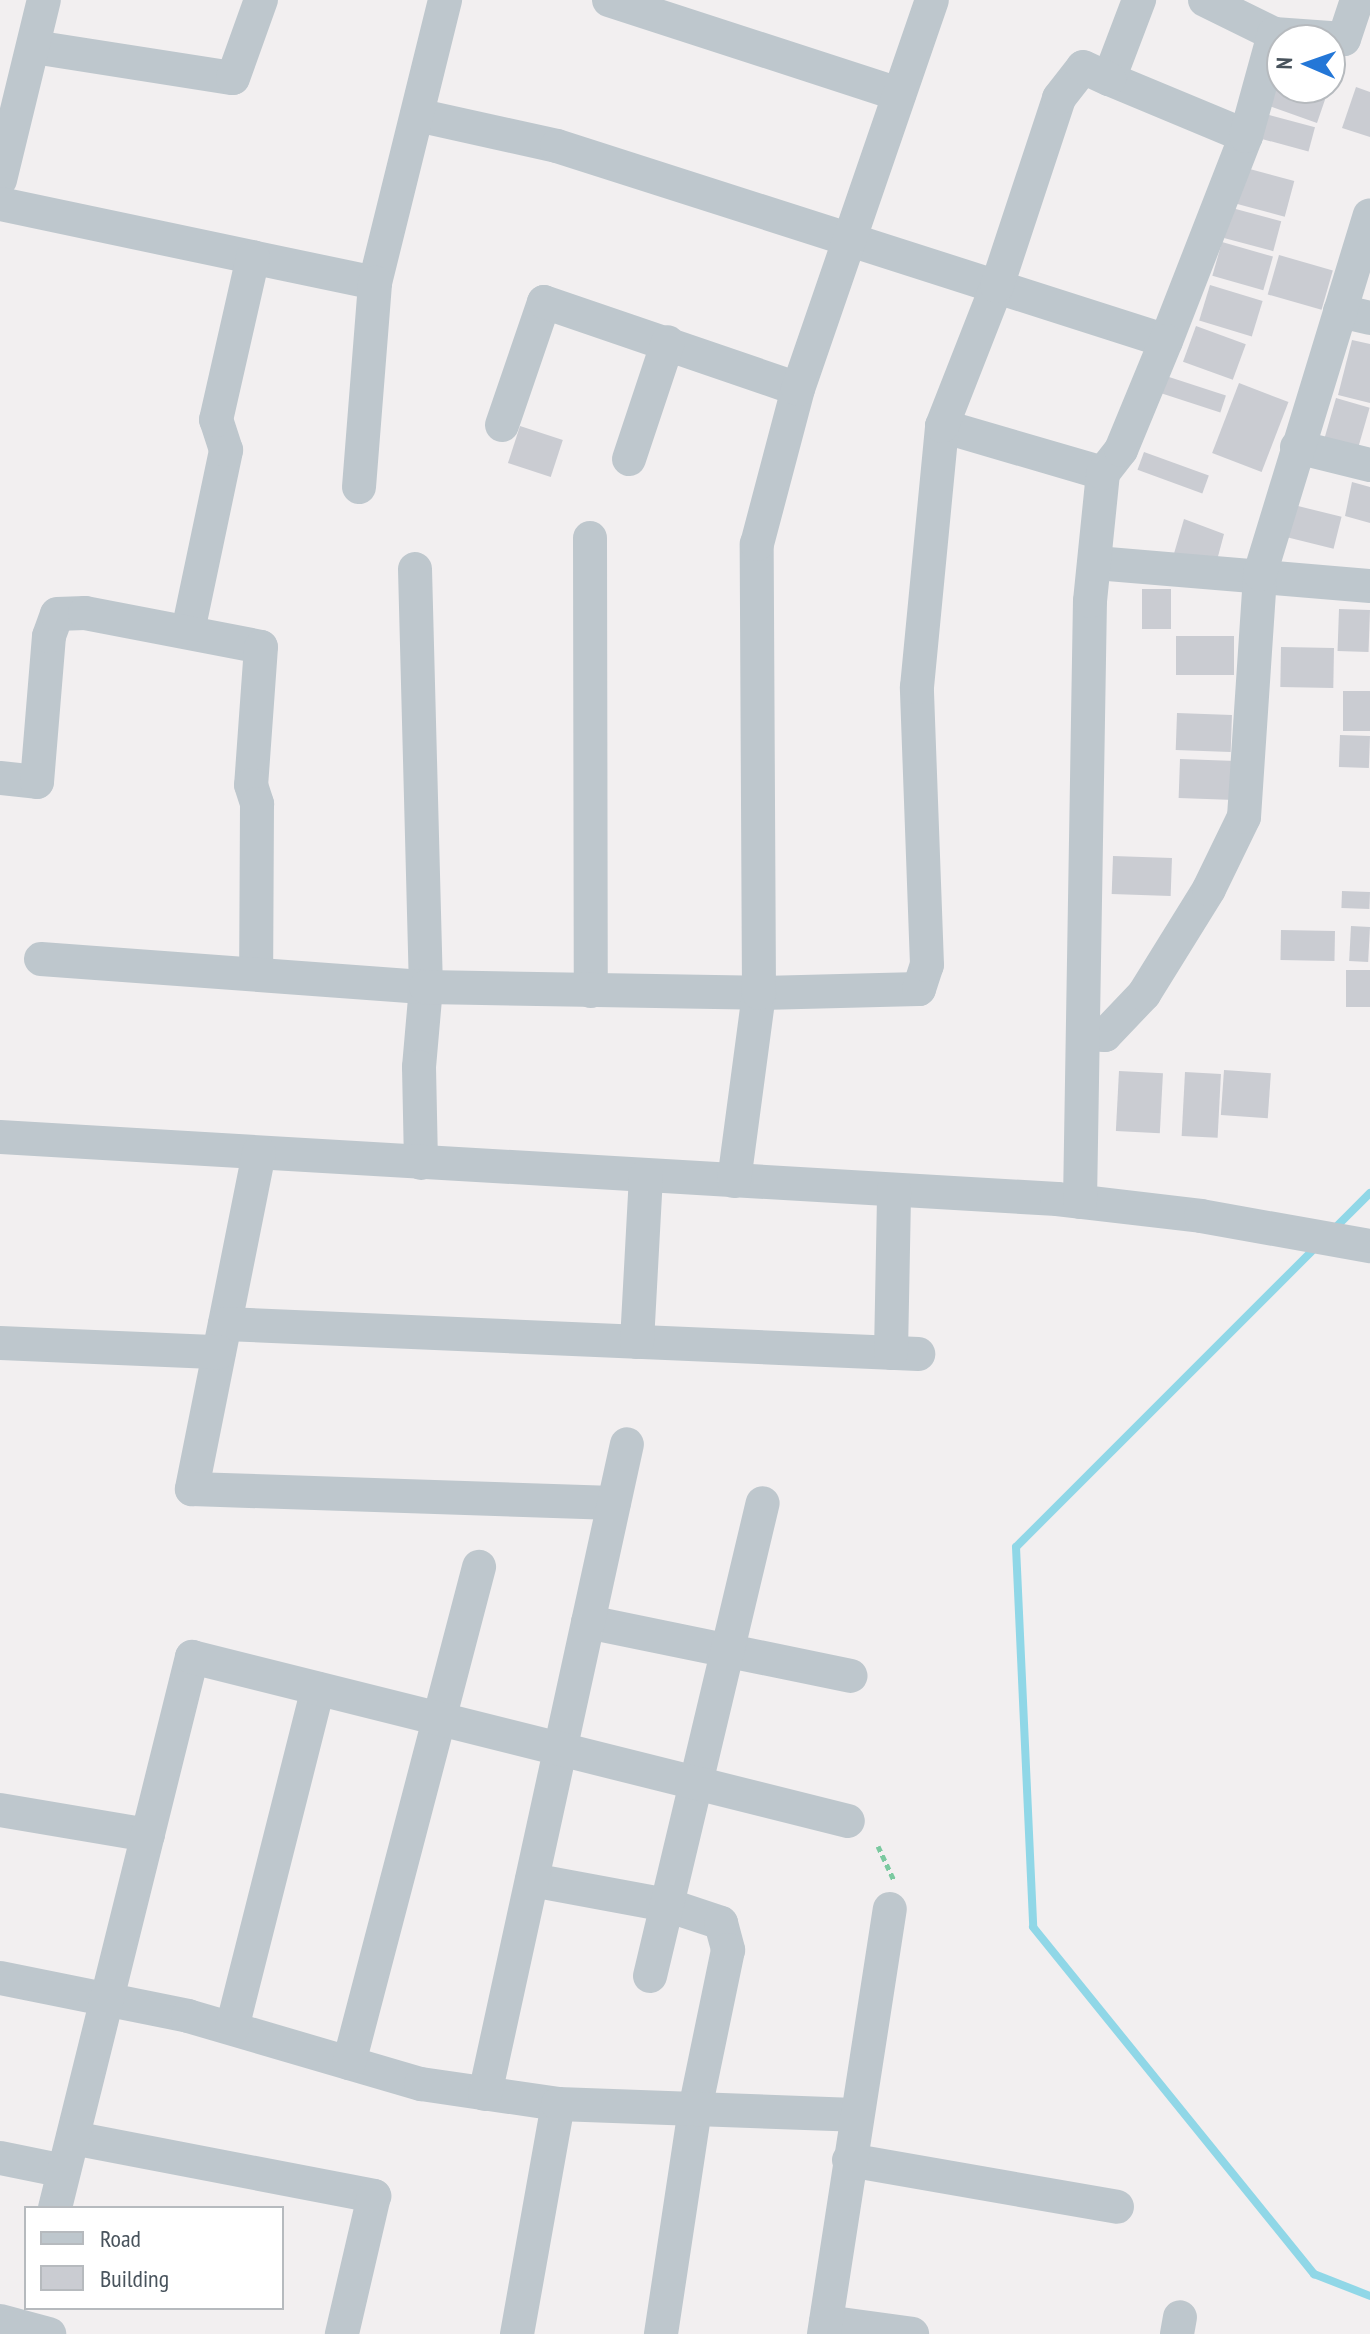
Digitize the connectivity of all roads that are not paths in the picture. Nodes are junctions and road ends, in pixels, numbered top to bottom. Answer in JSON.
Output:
{"nodes":[{"id":1,"x":44,"y":0,"type":"edge"},
{"id":2,"x":261,"y":0,"type":"edge"},
{"id":3,"x":445,"y":0,"type":"edge"},
{"id":4,"x":609,"y":0,"type":"edge"},
{"id":5,"x":932,"y":0,"type":"edge"},
{"id":6,"x":1139,"y":0,"type":"edge"},
{"id":7,"x":1205,"y":0,"type":"edge"},
{"id":8,"x":1357,"y":0,"type":"edge"},
{"id":9,"x":1266,"y":30,"type":"edge"},
{"id":10,"x":1346,"y":33,"type":"edge"},
{"id":11,"x":34,"y":47,"type":"junction"},
{"id":12,"x":1266,"y":63,"type":"edge"},
{"id":13,"x":1109,"y":79,"type":"junction"},
{"id":14,"x":899,"y":94,"type":"junction"},
{"id":15,"x":417,"y":115,"type":"junction"},
{"id":16,"x":1246,"y":136,"type":"junction"},
{"id":17,"x":0,"y":180,"type":"edge"},
{"id":18,"x":0,"y":204,"type":"edge"},
{"id":19,"x":1370,"y":215,"type":"edge"},
{"id":20,"x":848,"y":239,"type":"junction"},
{"id":21,"x":253,"y":257,"type":"junction"},
{"id":22,"x":375,"y":283,"type":"junction"},
{"id":23,"x":997,"y":286,"type":"junction"},
{"id":24,"x":1355,"y":315,"type":"edge"},
{"id":25,"x":1166,"y":341,"type":"junction"},
{"id":26,"x":668,"y":342,"type":"junction"},
{"id":27,"x":798,"y":389,"type":"junction"},
{"id":28,"x":502,"y":425,"type":"dead end"},
{"id":29,"x":942,"y":426,"type":"junction"},
{"id":30,"x":1297,"y":447,"type":"junction"},
{"id":31,"x":629,"y":459,"type":"dead end"},
{"id":32,"x":1370,"y":465,"type":"edge"},
{"id":33,"x":1103,"y":473,"type":"junction"},
{"id":34,"x":359,"y":487,"type":"dead end"},
{"id":35,"x":590,"y":538,"type":"dead end"},
{"id":36,"x":1096,"y":563,"type":"junction"},
{"id":37,"x":415,"y":569,"type":"dead end"},
{"id":38,"x":1260,"y":574,"type":"junction"},
{"id":39,"x":1370,"y":586,"type":"edge"},
{"id":40,"x":188,"y":631,"type":"junction"},
{"id":41,"x":0,"y":778,"type":"edge"},
{"id":42,"x":41,"y":959,"type":"dead end"},
{"id":43,"x":256,"y":974,"type":"junction"},
{"id":44,"x":426,"y":987,"type":"junction"},
{"id":45,"x":591,"y":991,"type":"junction"},
{"id":46,"x":759,"y":993,"type":"junction"},
{"id":47,"x":1086,"y":1034,"type":"junction"},
{"id":48,"x":0,"y":1137,"type":"edge"},
{"id":49,"x":259,"y":1153,"type":"junction"},
{"id":50,"x":421,"y":1163,"type":"junction"},
{"id":51,"x":646,"y":1176,"type":"junction"},
{"id":52,"x":734,"y":1181,"type":"junction"},
{"id":53,"x":894,"y":1190,"type":"junction"},
{"id":54,"x":1080,"y":1202,"type":"junction"},
{"id":55,"x":1358,"y":1244,"type":"edge"},
{"id":56,"x":222,"y":1338,"type":"junction"},
{"id":57,"x":637,"y":1342,"type":"junction"},
{"id":58,"x":0,"y":1343,"type":"edge"},
{"id":59,"x":627,"y":1444,"type":"dead end"},
{"id":60,"x":614,"y":1503,"type":"junction"},
{"id":61,"x":763,"y":1503,"type":"dead end"},
{"id":62,"x":479,"y":1567,"type":"dead end"},
{"id":63,"x":588,"y":1622,"type":"junction"},
{"id":64,"x":728,"y":1651,"type":"junction"},
{"id":65,"x":850,"y":1676,"type":"dead end"},
{"id":66,"x":318,"y":1689,"type":"junction"},
{"id":67,"x":440,"y":1719,"type":"junction"},
{"id":68,"x":560,"y":1749,"type":"junction"},
{"id":69,"x":696,"y":1783,"type":"junction"},
{"id":70,"x":0,"y":1810,"type":"edge"},
{"id":71,"x":848,"y":1821,"type":"dead end"},
{"id":72,"x":148,"y":1835,"type":"junction"},
{"id":73,"x":532,"y":1880,"type":"junction"},
{"id":74,"x":667,"y":1905,"type":"junction"},
{"id":75,"x":890,"y":1909,"type":"dead end"},
{"id":76,"x":650,"y":1976,"type":"dead end"},
{"id":77,"x":0,"y":1978,"type":"edge"},
{"id":78,"x":107,"y":1999,"type":"junction"},
{"id":79,"x":232,"y":2028,"type":"junction"},
{"id":80,"x":349,"y":2063,"type":"junction"},
{"id":81,"x":485,"y":2094,"type":"junction"},
{"id":82,"x":558,"y":2104,"type":"junction"},
{"id":83,"x":695,"y":2109,"type":"junction"},
{"id":84,"x":855,"y":2115,"type":"junction"},
{"id":85,"x":73,"y":2138,"type":"junction"},
{"id":86,"x":0,"y":2158,"type":"edge"},
{"id":87,"x":849,"y":2160,"type":"junction"},
{"id":88,"x":64,"y":2171,"type":"junction"},
{"id":89,"x":55,"y":2206,"type":"edge"},
{"id":90,"x":1117,"y":2207,"type":"dead end"},
{"id":91,"x":825,"y":2328,"type":"edge"},
{"id":92,"x":342,"y":2334,"type":"edge"},
{"id":93,"x":517,"y":2334,"type":"edge"},
{"id":94,"x":661,"y":2334,"type":"edge"},
{"id":95,"x":912,"y":2334,"type":"edge"}],
"edges":[{"from":1,"to":11,"type":"street"},
{"from":2,"to":11,"type":"street"},
{"from":3,"to":15,"type":"street"},
{"from":4,"to":14,"type":"street"},
{"from":5,"to":14,"type":"street"},
{"from":6,"to":13,"type":"street"},
{"from":7,"to":9,"type":"street"},
{"from":8,"to":10,"type":"street"},
{"from":11,"to":17,"type":"street"},
{"from":12,"to":16,"type":"street"},
{"from":13,"to":16,"type":"street"},
{"from":13,"to":23,"type":"street"},
{"from":14,"to":20,"type":"street"},
{"from":15,"to":20,"type":"street"},
{"from":15,"to":22,"type":"street"},
{"from":16,"to":25,"type":"street"},
{"from":18,"to":21,"type":"street"},
{"from":19,"to":24,"type":"street"},
{"from":20,"to":23,"type":"street"},
{"from":20,"to":27,"type":"street"},
{"from":21,"to":22,"type":"street"},
{"from":21,"to":40,"type":"street"},
{"from":22,"to":34,"type":"street"},
{"from":23,"to":25,"type":"street"},
{"from":23,"to":29,"type":"street"},
{"from":24,"to":30,"type":"street"},
{"from":25,"to":33,"type":"street"},
{"from":26,"to":27,"type":"street"},
{"from":26,"to":28,"type":"street"},
{"from":26,"to":31,"type":"street"},
{"from":27,"to":46,"type":"street"},
{"from":29,"to":33,"type":"street"},
{"from":29,"to":46,"type":"street"},
{"from":30,"to":32,"type":"street"},
{"from":30,"to":38,"type":"street"},
{"from":33,"to":36,"type":"street"},
{"from":35,"to":45,"type":"street"},
{"from":36,"to":38,"type":"street"},
{"from":36,"to":47,"type":"street"},
{"from":37,"to":44,"type":"street"},
{"from":38,"to":39,"type":"street"},
{"from":38,"to":47,"type":"street"},
{"from":40,"to":41,"type":"street"},
{"from":40,"to":43,"type":"street"},
{"from":42,"to":43,"type":"street"},
{"from":43,"to":44,"type":"street"},
{"from":44,"to":45,"type":"street"},
{"from":44,"to":50,"type":"street"},
{"from":45,"to":46,"type":"street"},
{"from":46,"to":52,"type":"street"},
{"from":47,"to":54,"type":"street"},
{"from":48,"to":49,"type":"street"},
{"from":49,"to":50,"type":"street"},
{"from":49,"to":56,"type":"street"},
{"from":50,"to":51,"type":"street"},
{"from":51,"to":52,"type":"street"},
{"from":51,"to":57,"type":"street"},
{"from":52,"to":53,"type":"street"},
{"from":53,"to":54,"type":"street"},
{"from":53,"to":57,"type":"street"},
{"from":54,"to":55,"type":"street"},
{"from":56,"to":57,"type":"street"},
{"from":56,"to":58,"type":"street"},
{"from":56,"to":60,"type":"street"},
{"from":59,"to":60,"type":"street"},
{"from":60,"to":63,"type":"street"},
{"from":61,"to":64,"type":"street"},
{"from":62,"to":67,"type":"street"},
{"from":63,"to":64,"type":"street"},
{"from":63,"to":68,"type":"street"},
{"from":64,"to":65,"type":"street"},
{"from":64,"to":69,"type":"street"},
{"from":66,"to":67,"type":"street"},
{"from":66,"to":72,"type":"street"},
{"from":66,"to":79,"type":"street"},
{"from":67,"to":68,"type":"street"},
{"from":67,"to":80,"type":"street"},
{"from":68,"to":69,"type":"street"},
{"from":68,"to":73,"type":"street"},
{"from":69,"to":71,"type":"street"},
{"from":69,"to":74,"type":"street"},
{"from":70,"to":72,"type":"street"},
{"from":72,"to":78,"type":"street"},
{"from":73,"to":74,"type":"street"},
{"from":73,"to":81,"type":"street"},
{"from":74,"to":76,"type":"street"},
{"from":74,"to":83,"type":"street"},
{"from":75,"to":84,"type":"street"},
{"from":77,"to":78,"type":"street"},
{"from":78,"to":79,"type":"street"},
{"from":78,"to":85,"type":"street"},
{"from":79,"to":80,"type":"street"},
{"from":80,"to":81,"type":"street"},
{"from":81,"to":82,"type":"street"},
{"from":82,"to":83,"type":"street"},
{"from":82,"to":93,"type":"street"},
{"from":83,"to":84,"type":"street"},
{"from":83,"to":94,"type":"street"},
{"from":84,"to":87,"type":"street"},
{"from":85,"to":88,"type":"street"},
{"from":85,"to":92,"type":"street"},
{"from":86,"to":88,"type":"street"},
{"from":87,"to":90,"type":"street"},
{"from":87,"to":91,"type":"street"},
{"from":88,"to":89,"type":"street"},
{"from":91,"to":95,"type":"street"}]}
